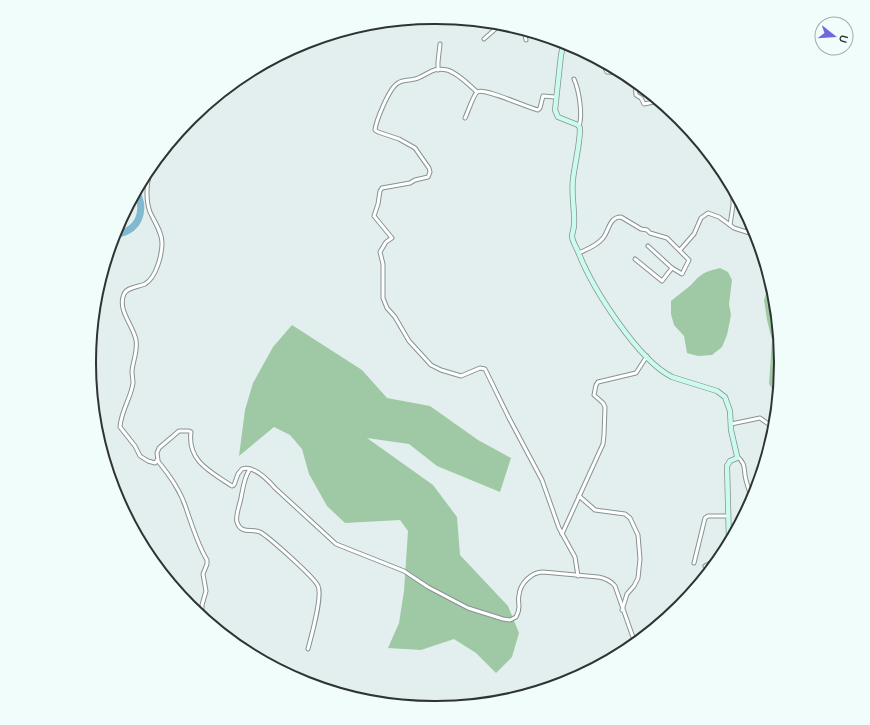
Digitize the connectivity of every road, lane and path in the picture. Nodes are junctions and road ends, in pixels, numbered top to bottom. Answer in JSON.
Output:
{"nodes":[{"id":1,"x":494,"y":30,"type":"edge"},
{"id":2,"x":525,"y":37,"type":"edge"},
{"id":3,"x":484,"y":39,"type":"dead end"},
{"id":4,"x":526,"y":40,"type":"dead end"},
{"id":5,"x":440,"y":44,"type":"dead end"},
{"id":6,"x":562,"y":49,"type":"edge"},
{"id":7,"x":438,"y":70,"type":"junction"},
{"id":8,"x":574,"y":79,"type":"dead end"},
{"id":9,"x":636,"y":90,"type":"edge"},
{"id":10,"x":477,"y":92,"type":"junction"},
{"id":11,"x":555,"y":97,"type":"junction"},
{"id":12,"x":651,"y":103,"type":"edge"},
{"id":13,"x":465,"y":118,"type":"dead end"},
{"id":14,"x":579,"y":126,"type":"junction"},
{"id":15,"x":148,"y":183,"type":"edge"},
{"id":16,"x":733,"y":202,"type":"edge"},
{"id":17,"x":730,"y":224,"type":"junction"},
{"id":18,"x":746,"y":232,"type":"edge"},
{"id":19,"x":648,"y":246,"type":"dead end"},
{"id":20,"x":680,"y":250,"type":"junction"},
{"id":21,"x":579,"y":253,"type":"junction"},
{"id":22,"x":635,"y":259,"type":"dead end"},
{"id":23,"x":672,"y":268,"type":"junction"},
{"id":24,"x":647,"y":356,"type":"junction"},
{"id":25,"x":731,"y":424,"type":"junction"},
{"id":26,"x":768,"y":424,"type":"edge"},
{"id":27,"x":737,"y":456,"type":"junction"},
{"id":28,"x":157,"y":460,"type":"junction"},
{"id":29,"x":250,"y":469,"type":"junction"},
{"id":30,"x":749,"y":489,"type":"edge"},
{"id":31,"x":579,"y":496,"type":"junction"},
{"id":32,"x":728,"y":516,"type":"junction"},
{"id":33,"x":729,"y":531,"type":"edge"},
{"id":34,"x":562,"y":534,"type":"junction"},
{"id":35,"x":694,"y":563,"type":"dead end"},
{"id":36,"x":578,"y":576,"type":"junction"},
{"id":37,"x":202,"y":608,"type":"edge"},
{"id":38,"x":622,"y":610,"type":"junction"},
{"id":39,"x":633,"y":637,"type":"edge"},
{"id":40,"x":308,"y":649,"type":"dead end"}],
"edges":[{"from":1,"to":3,"type":"street"},
{"from":2,"to":4,"type":"street"},
{"from":5,"to":7,"type":"street"},
{"from":6,"to":11,"type":"street"},
{"from":7,"to":10,"type":"street"},
{"from":7,"to":34,"type":"street"},
{"from":8,"to":14,"type":"street"},
{"from":9,"to":12,"type":"street"},
{"from":10,"to":11,"type":"street"},
{"from":10,"to":13,"type":"street"},
{"from":11,"to":14,"type":"street"},
{"from":14,"to":21,"type":"street"},
{"from":15,"to":28,"type":"street"},
{"from":16,"to":17,"type":"street"},
{"from":17,"to":18,"type":"street"},
{"from":17,"to":20,"type":"street"},
{"from":19,"to":23,"type":"street"},
{"from":20,"to":21,"type":"street"},
{"from":20,"to":23,"type":"street"},
{"from":21,"to":24,"type":"street"},
{"from":22,"to":23,"type":"street"},
{"from":24,"to":25,"type":"street"},
{"from":24,"to":31,"type":"street"},
{"from":25,"to":26,"type":"street"},
{"from":25,"to":27,"type":"street"},
{"from":27,"to":30,"type":"street"},
{"from":27,"to":32,"type":"street"},
{"from":28,"to":29,"type":"street"},
{"from":28,"to":37,"type":"street"},
{"from":29,"to":36,"type":"street"},
{"from":29,"to":40,"type":"street"},
{"from":31,"to":34,"type":"street"},
{"from":31,"to":38,"type":"street"},
{"from":32,"to":33,"type":"street"},
{"from":32,"to":35,"type":"street"},
{"from":34,"to":36,"type":"street"},
{"from":36,"to":38,"type":"street"},
{"from":38,"to":39,"type":"street"}]}
